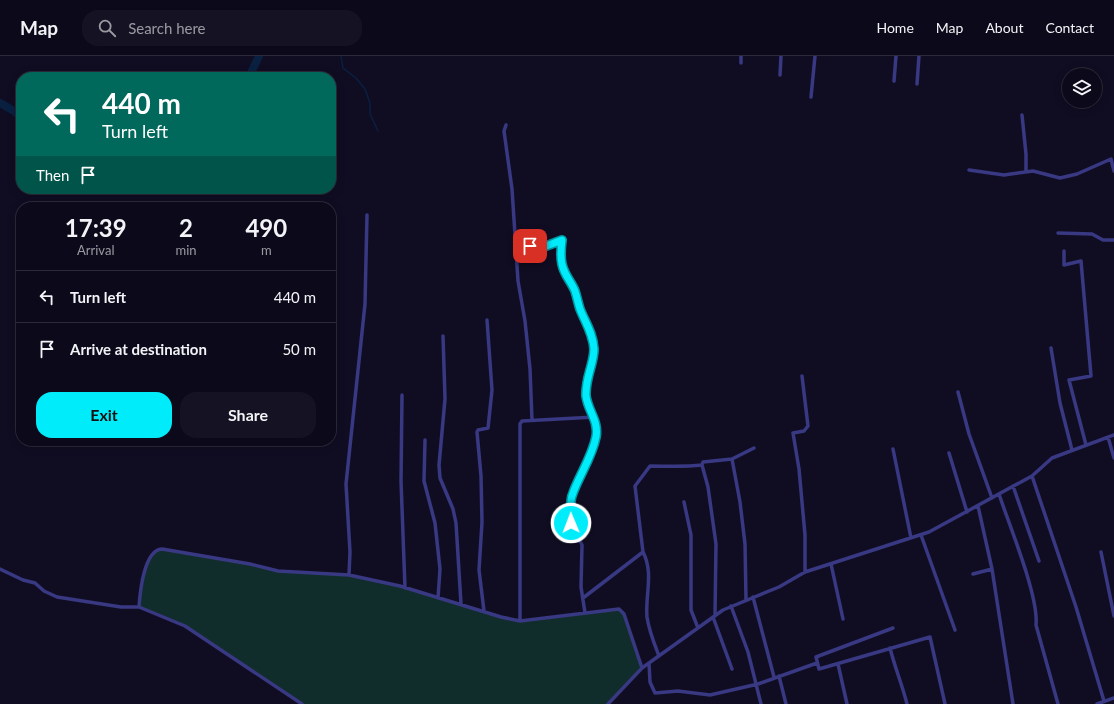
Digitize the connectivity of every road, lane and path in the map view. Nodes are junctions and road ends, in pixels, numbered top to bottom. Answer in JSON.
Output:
{"nodes":[{"id":1,"x":741,"y":56,"type":"edge"},
{"id":2,"x":781,"y":56,"type":"edge"},
{"id":3,"x":815,"y":56,"type":"edge"},
{"id":4,"x":896,"y":56,"type":"edge"},
{"id":5,"x":919,"y":56,"type":"edge"},
{"id":6,"x":741,"y":63,"type":"dead end"},
{"id":7,"x":780,"y":75,"type":"dead end"},
{"id":8,"x":894,"y":81,"type":"dead end"},
{"id":9,"x":917,"y":84,"type":"dead end"},
{"id":10,"x":811,"y":97,"type":"dead end"},
{"id":11,"x":1022,"y":115,"type":"dead end"},
{"id":12,"x":506,"y":125,"type":"dead end"},
{"id":13,"x":969,"y":170,"type":"dead end"},
{"id":14,"x":1114,"y":170,"type":"edge"},
{"id":15,"x":1026,"y":171,"type":"junction"},
{"id":16,"x":367,"y":215,"type":"dead end"},
{"id":17,"x":1058,"y":233,"type":"dead end"},
{"id":18,"x":1114,"y":240,"type":"edge"},
{"id":19,"x":517,"y":252,"type":"junction"},
{"id":20,"x":1064,"y":252,"type":"dead end"},
{"id":21,"x":487,"y":320,"type":"dead end"},
{"id":22,"x":443,"y":336,"type":"dead end"},
{"id":23,"x":1051,"y":348,"type":"dead end"},
{"id":24,"x":802,"y":376,"type":"dead end"},
{"id":25,"x":958,"y":392,"type":"dead end"},
{"id":26,"x":402,"y":395,"type":"dead end"},
{"id":27,"x":595,"y":417,"type":"junction"},
{"id":28,"x":532,"y":420,"type":"junction"},
{"id":29,"x":1114,"y":435,"type":"edge"},
{"id":30,"x":1108,"y":437,"type":"junction"},
{"id":31,"x":425,"y":440,"type":"dead end"},
{"id":32,"x":1086,"y":445,"type":"junction"},
{"id":33,"x":754,"y":448,"type":"dead end"},
{"id":34,"x":893,"y":449,"type":"dead end"},
{"id":35,"x":1072,"y":450,"type":"junction"},
{"id":36,"x":949,"y":453,"type":"dead end"},
{"id":37,"x":732,"y":458,"type":"junction"},
{"id":38,"x":1114,"y":458,"type":"edge"},
{"id":39,"x":702,"y":465,"type":"junction"},
{"id":40,"x":1032,"y":476,"type":"junction"},
{"id":41,"x":1013,"y":486,"type":"junction"},
{"id":42,"x":999,"y":494,"type":"junction"},
{"id":43,"x":992,"y":498,"type":"junction"},
{"id":44,"x":684,"y":502,"type":"dead end"},
{"id":45,"x":978,"y":506,"type":"junction"},
{"id":46,"x":967,"y":512,"type":"junction"},
{"id":47,"x":921,"y":535,"type":"junction"},
{"id":48,"x":911,"y":538,"type":"junction"},
{"id":49,"x":644,"y":552,"type":"junction"},
{"id":50,"x":1101,"y":552,"type":"dead end"},
{"id":51,"x":1039,"y":561,"type":"dead end"},
{"id":52,"x":831,"y":564,"type":"junction"},
{"id":53,"x":0,"y":569,"type":"edge"},
{"id":54,"x":992,"y":569,"type":"junction"},
{"id":55,"x":805,"y":572,"type":"junction"},
{"id":56,"x":973,"y":574,"type":"dead end"},
{"id":57,"x":349,"y":575,"type":"junction"},
{"id":58,"x":404,"y":588,"type":"junction"},
{"id":59,"x":753,"y":597,"type":"junction"},
{"id":60,"x":438,"y":598,"type":"junction"},
{"id":61,"x":584,"y":598,"type":"junction"},
{"id":62,"x":746,"y":600,"type":"junction"},
{"id":63,"x":461,"y":604,"type":"junction"},
{"id":64,"x":731,"y":606,"type":"junction"},
{"id":65,"x":139,"y":607,"type":"junction"},
{"id":66,"x":484,"y":611,"type":"junction"},
{"id":67,"x":585,"y":613,"type":"junction"},
{"id":68,"x":714,"y":616,"type":"junction"},
{"id":69,"x":1114,"y":616,"type":"edge"},
{"id":70,"x":843,"y":619,"type":"dead end"},
{"id":71,"x":520,"y":621,"type":"junction"},
{"id":72,"x":698,"y":628,"type":"junction"},
{"id":73,"x":893,"y":628,"type":"dead end"},
{"id":74,"x":955,"y":630,"type":"dead end"},
{"id":75,"x":890,"y":648,"type":"junction"},
{"id":76,"x":659,"y":656,"type":"junction"},
{"id":77,"x":649,"y":663,"type":"junction"},
{"id":78,"x":817,"y":663,"type":"junction"},
{"id":79,"x":838,"y":664,"type":"junction"},
{"id":80,"x":642,"y":668,"type":"junction"},
{"id":81,"x":732,"y":669,"type":"dead end"},
{"id":82,"x":779,"y":676,"type":"junction"},
{"id":83,"x":774,"y":678,"type":"junction"},
{"id":84,"x":758,"y":684,"type":"junction"},
{"id":85,"x":1114,"y":698,"type":"edge"},
{"id":86,"x":1104,"y":701,"type":"junction"},
{"id":87,"x":302,"y":704,"type":"edge"},
{"id":88,"x":608,"y":704,"type":"edge"},
{"id":89,"x":761,"y":704,"type":"edge"},
{"id":90,"x":786,"y":704,"type":"edge"},
{"id":91,"x":847,"y":704,"type":"edge"},
{"id":92,"x":907,"y":704,"type":"edge"},
{"id":93,"x":945,"y":704,"type":"edge"},
{"id":94,"x":1014,"y":704,"type":"edge"},
{"id":95,"x":1058,"y":704,"type":"edge"},
{"id":96,"x":1097,"y":704,"type":"edge"}],
"edges":[{"from":1,"to":6,"type":"street"},
{"from":2,"to":7,"type":"street"},
{"from":3,"to":10,"type":"street"},
{"from":4,"to":8,"type":"street"},
{"from":5,"to":9,"type":"street"},
{"from":11,"to":15,"type":"street"},
{"from":12,"to":19,"type":"street"},
{"from":13,"to":15,"type":"street"},
{"from":14,"to":15,"type":"street"},
{"from":16,"to":57,"type":"street"},
{"from":17,"to":18,"type":"street"},
{"from":19,"to":27,"type":"street"},
{"from":19,"to":28,"type":"street"},
{"from":20,"to":32,"type":"street"},
{"from":21,"to":66,"type":"street"},
{"from":22,"to":63,"type":"street"},
{"from":23,"to":35,"type":"street"},
{"from":24,"to":55,"type":"street"},
{"from":25,"to":43,"type":"street"},
{"from":26,"to":58,"type":"street"},
{"from":27,"to":28,"type":"street"},
{"from":27,"to":61,"type":"street"},
{"from":28,"to":71,"type":"street"},
{"from":29,"to":30,"type":"street"},
{"from":30,"to":32,"type":"street"},
{"from":30,"to":38,"type":"street"},
{"from":31,"to":60,"type":"street"},
{"from":32,"to":35,"type":"street"},
{"from":33,"to":37,"type":"street"},
{"from":34,"to":48,"type":"street"},
{"from":35,"to":40,"type":"street"},
{"from":36,"to":46,"type":"street"},
{"from":37,"to":39,"type":"street"},
{"from":37,"to":62,"type":"street"},
{"from":39,"to":49,"type":"street"},
{"from":39,"to":68,"type":"street"},
{"from":40,"to":41,"type":"street"},
{"from":40,"to":86,"type":"street"},
{"from":41,"to":42,"type":"street"},
{"from":41,"to":51,"type":"street"},
{"from":42,"to":43,"type":"street"},
{"from":42,"to":95,"type":"street"},
{"from":43,"to":45,"type":"street"},
{"from":44,"to":72,"type":"street"},
{"from":45,"to":46,"type":"street"},
{"from":45,"to":54,"type":"street"},
{"from":46,"to":47,"type":"street"},
{"from":47,"to":48,"type":"street"},
{"from":47,"to":74,"type":"street"},
{"from":48,"to":52,"type":"street"},
{"from":49,"to":61,"type":"street"},
{"from":49,"to":76,"type":"street"},
{"from":50,"to":69,"type":"street"},
{"from":52,"to":55,"type":"street"},
{"from":52,"to":70,"type":"street"},
{"from":53,"to":65,"type":"street"},
{"from":54,"to":56,"type":"street"},
{"from":54,"to":94,"type":"street"},
{"from":55,"to":59,"type":"street"},
{"from":57,"to":58,"type":"street"},
{"from":57,"to":65,"type":"street"},
{"from":58,"to":60,"type":"street"},
{"from":59,"to":62,"type":"street"},
{"from":59,"to":83,"type":"street"},
{"from":60,"to":63,"type":"street"},
{"from":61,"to":67,"type":"street"},
{"from":62,"to":64,"type":"street"},
{"from":63,"to":66,"type":"street"},
{"from":64,"to":68,"type":"street"},
{"from":64,"to":84,"type":"street"},
{"from":65,"to":87,"type":"street"},
{"from":66,"to":71,"type":"street"},
{"from":67,"to":71,"type":"street"},
{"from":67,"to":80,"type":"street"},
{"from":68,"to":72,"type":"street"},
{"from":68,"to":81,"type":"street"},
{"from":72,"to":76,"type":"street"},
{"from":73,"to":78,"type":"street"},
{"from":75,"to":79,"type":"street"},
{"from":75,"to":92,"type":"street"},
{"from":75,"to":93,"type":"street"},
{"from":76,"to":77,"type":"street"},
{"from":77,"to":80,"type":"street"},
{"from":77,"to":84,"type":"street"},
{"from":78,"to":79,"type":"street"},
{"from":78,"to":82,"type":"street"},
{"from":79,"to":91,"type":"street"},
{"from":80,"to":88,"type":"street"},
{"from":82,"to":83,"type":"street"},
{"from":82,"to":90,"type":"street"},
{"from":83,"to":84,"type":"street"},
{"from":84,"to":89,"type":"street"},
{"from":85,"to":86,"type":"street"},
{"from":86,"to":96,"type":"street"}]}
